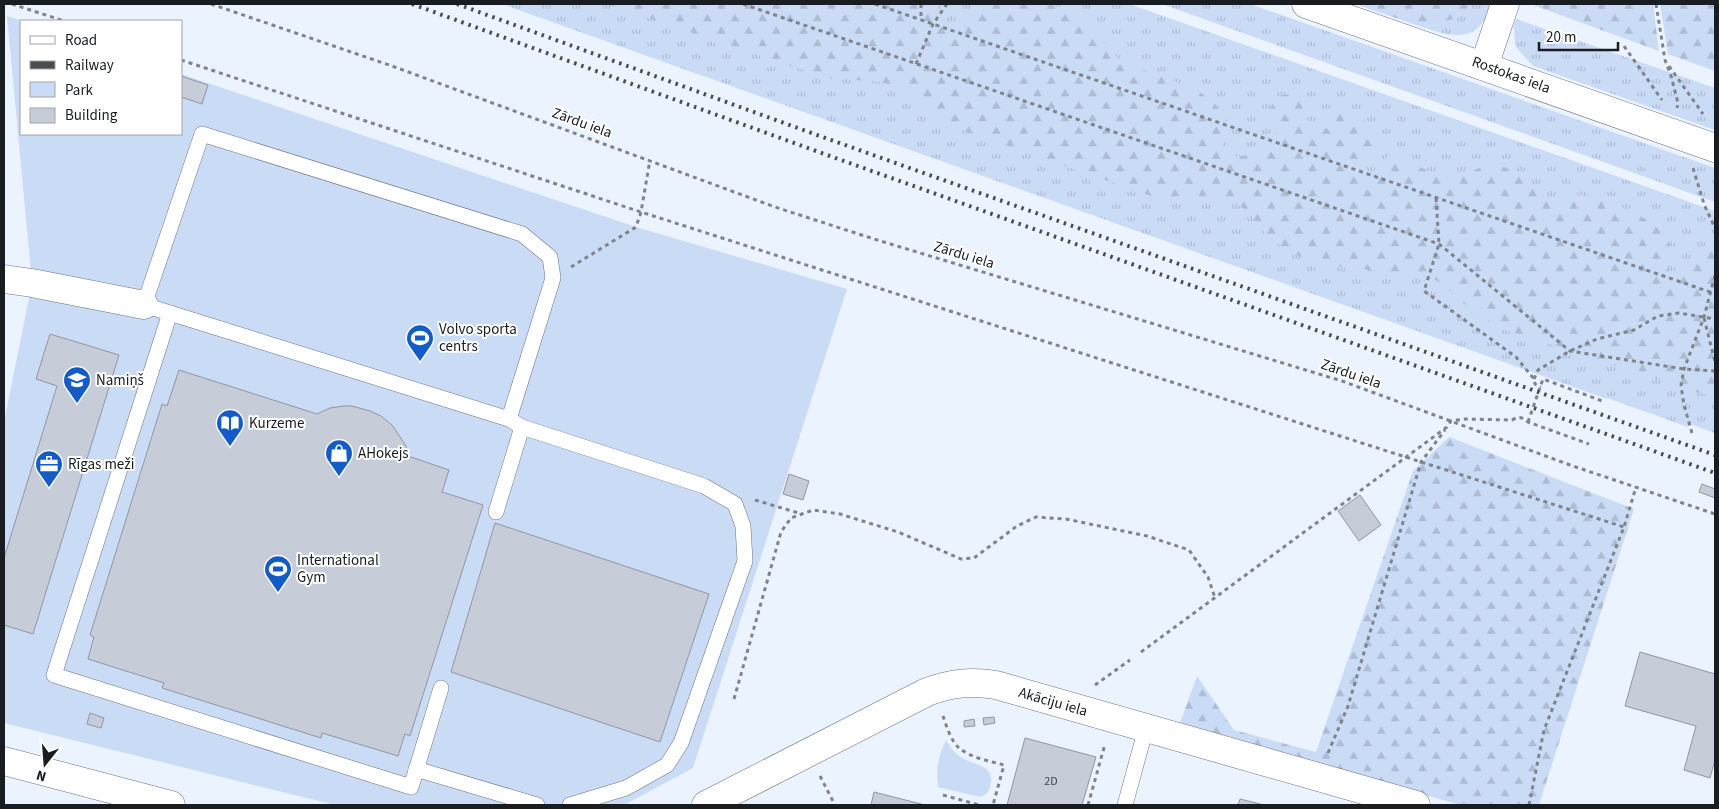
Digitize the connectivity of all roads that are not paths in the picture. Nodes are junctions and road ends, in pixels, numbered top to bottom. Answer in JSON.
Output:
{"nodes":[{"id":1,"x":1306,"y":4,"type":"edge"},
{"id":2,"x":1505,"y":4,"type":"edge"},
{"id":3,"x":1484,"y":66,"type":"junction"},
{"id":4,"x":1715,"y":148,"type":"edge"},
{"id":5,"x":4,"y":279,"type":"edge"},
{"id":6,"x":144,"y":305,"type":"junction"},
{"id":7,"x":170,"y":313,"type":"junction"},
{"id":8,"x":516,"y":423,"type":"junction"},
{"id":9,"x":496,"y":512,"type":"dead end"},
{"id":10,"x":441,"y":688,"type":"dead end"},
{"id":11,"x":1144,"y":737,"type":"junction"},
{"id":12,"x":4,"y":761,"type":"edge"},
{"id":13,"x":416,"y":769,"type":"junction"},
{"id":14,"x":171,"y":805,"type":"edge"},
{"id":15,"x":537,"y":805,"type":"edge"},
{"id":16,"x":570,"y":805,"type":"edge"},
{"id":17,"x":706,"y":805,"type":"edge"},
{"id":18,"x":1125,"y":805,"type":"edge"},
{"id":19,"x":1416,"y":805,"type":"edge"}],
"edges":[{"from":1,"to":3,"type":"street","name":"Rostokas iela"},
{"from":2,"to":3,"type":"street"},
{"from":3,"to":4,"type":"street","name":"Rostokas iela"},
{"from":5,"to":6,"type":"street"},
{"from":6,"to":7,"type":"lane"},
{"from":6,"to":8,"type":"lane"},
{"from":7,"to":8,"type":"lane"},
{"from":7,"to":13,"type":"lane"},
{"from":8,"to":9,"type":"lane"},
{"from":8,"to":16,"type":"lane"},
{"from":10,"to":13,"type":"lane"},
{"from":11,"to":17,"type":"street","name":"Akāciju iela"},
{"from":11,"to":18,"type":"lane"},
{"from":11,"to":19,"type":"street","name":"Akāciju iela"},
{"from":12,"to":14,"type":"street"},
{"from":13,"to":15,"type":"lane"}]}
